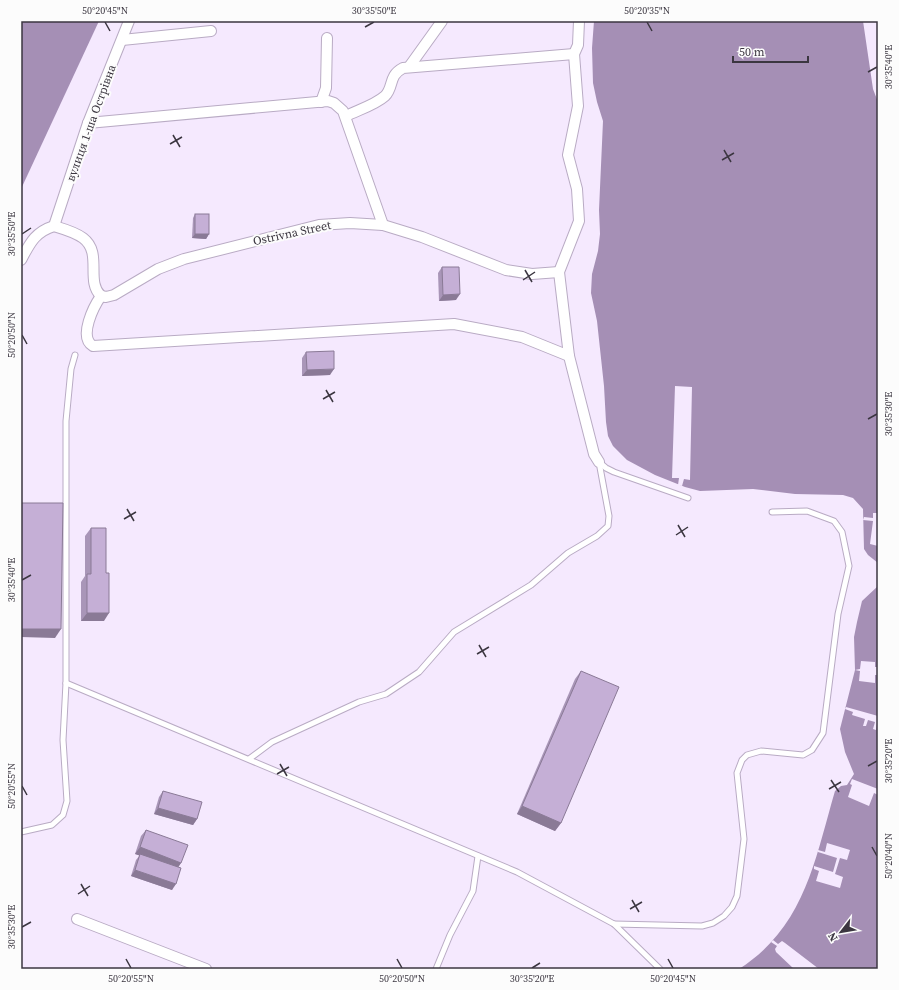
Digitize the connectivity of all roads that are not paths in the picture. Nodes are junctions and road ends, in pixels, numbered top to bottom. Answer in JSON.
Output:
{"nodes":[{"id":1,"x":129,"y":21,"type":"edge"},
{"id":2,"x":442,"y":21,"type":"edge"},
{"id":3,"x":579,"y":21,"type":"edge"},
{"id":4,"x":211,"y":31,"type":"dead end"},
{"id":5,"x":327,"y":38,"type":"dead end"},
{"id":6,"x":122,"y":40,"type":"junction"},
{"id":7,"x":574,"y":54,"type":"junction"},
{"id":8,"x":410,"y":67,"type":"junction"},
{"id":9,"x":321,"y":102,"type":"junction"},
{"id":10,"x":346,"y":116,"type":"junction"},
{"id":11,"x":88,"y":124,"type":"junction"},
{"id":12,"x":383,"y":225,"type":"junction"},
{"id":13,"x":54,"y":226,"type":"junction"},
{"id":14,"x":21,"y":260,"type":"edge"},
{"id":15,"x":559,"y":272,"type":"junction"},
{"id":16,"x":101,"y":296,"type":"junction"},
{"id":17,"x":76,"y":354,"type":"dead end"},
{"id":18,"x":569,"y":356,"type":"junction"},
{"id":19,"x":599,"y":462,"type":"junction"},
{"id":20,"x":688,"y":498,"type":"dead end"},
{"id":21,"x":772,"y":512,"type":"dead end"},
{"id":22,"x":66,"y":683,"type":"junction"},
{"id":23,"x":249,"y":759,"type":"junction"},
{"id":24,"x":21,"y":832,"type":"edge"},
{"id":25,"x":478,"y":856,"type":"junction"},
{"id":26,"x":77,"y":919,"type":"dead end"},
{"id":27,"x":614,"y":924,"type":"junction"},
{"id":28,"x":206,"y":969,"type":"edge"},
{"id":29,"x":436,"y":969,"type":"edge"},
{"id":30,"x":660,"y":969,"type":"edge"}],
"edges":[{"from":1,"to":6,"type":"street","name":"вулиця 1-ша Острівна"},
{"from":2,"to":8,"type":"street"},
{"from":3,"to":7,"type":"street"},
{"from":4,"to":6,"type":"street"},
{"from":5,"to":9,"type":"street"},
{"from":6,"to":11,"type":"street","name":"вулиця 1-ша Острівна"},
{"from":7,"to":8,"type":"street"},
{"from":7,"to":15,"type":"street"},
{"from":8,"to":10,"type":"street"},
{"from":9,"to":10,"type":"street"},
{"from":9,"to":11,"type":"street"},
{"from":10,"to":12,"type":"street"},
{"from":11,"to":13,"type":"street","name":"вулиця 1-ша Острівна"},
{"from":12,"to":15,"type":"street","name":"Ostrivna Street"},
{"from":12,"to":16,"type":"street","name":"Ostrivna Street"},
{"from":13,"to":14,"type":"street"},
{"from":13,"to":16,"type":"street"},
{"from":15,"to":18,"type":"street"},
{"from":16,"to":18,"type":"street"},
{"from":17,"to":22,"type":"lane"},
{"from":18,"to":19,"type":"street"},
{"from":19,"to":20,"type":"lane"},
{"from":19,"to":23,"type":"lane"},
{"from":21,"to":27,"type":"lane"},
{"from":22,"to":23,"type":"lane"},
{"from":22,"to":24,"type":"lane"},
{"from":23,"to":25,"type":"lane"},
{"from":25,"to":27,"type":"lane"},
{"from":25,"to":29,"type":"lane"},
{"from":26,"to":28,"type":"street"},
{"from":27,"to":30,"type":"lane"}]}
